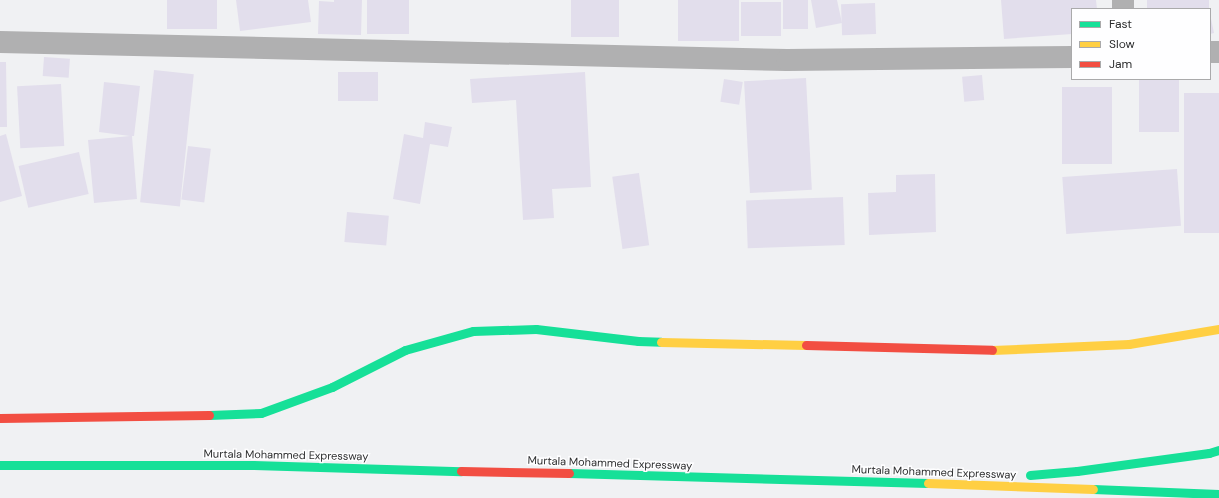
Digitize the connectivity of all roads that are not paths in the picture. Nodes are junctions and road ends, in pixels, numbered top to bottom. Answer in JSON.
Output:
{"nodes":[{"id":1,"x":0,"y":42,"type":"edge"},
{"id":2,"x":1071,"y":57,"type":"edge"},
{"id":3,"x":1219,"y":328,"type":"edge"},
{"id":4,"x":0,"y":418,"type":"edge"},
{"id":5,"x":1219,"y":450,"type":"edge"},
{"id":6,"x":0,"y":465,"type":"edge"},
{"id":7,"x":931,"y":483,"type":"junction"},
{"id":8,"x":1219,"y":494,"type":"edge"}],
"edges":[{"from":1,"to":2,"type":"street"},
{"from":3,"to":4,"type":"main road"},
{"from":5,"to":7,"type":"main road"},
{"from":6,"to":7,"type":"main road","name":"Murtala Mohammed Expressway"},
{"from":7,"to":8,"type":"main road","name":"Murtala Mohammed Expressway"}]}
